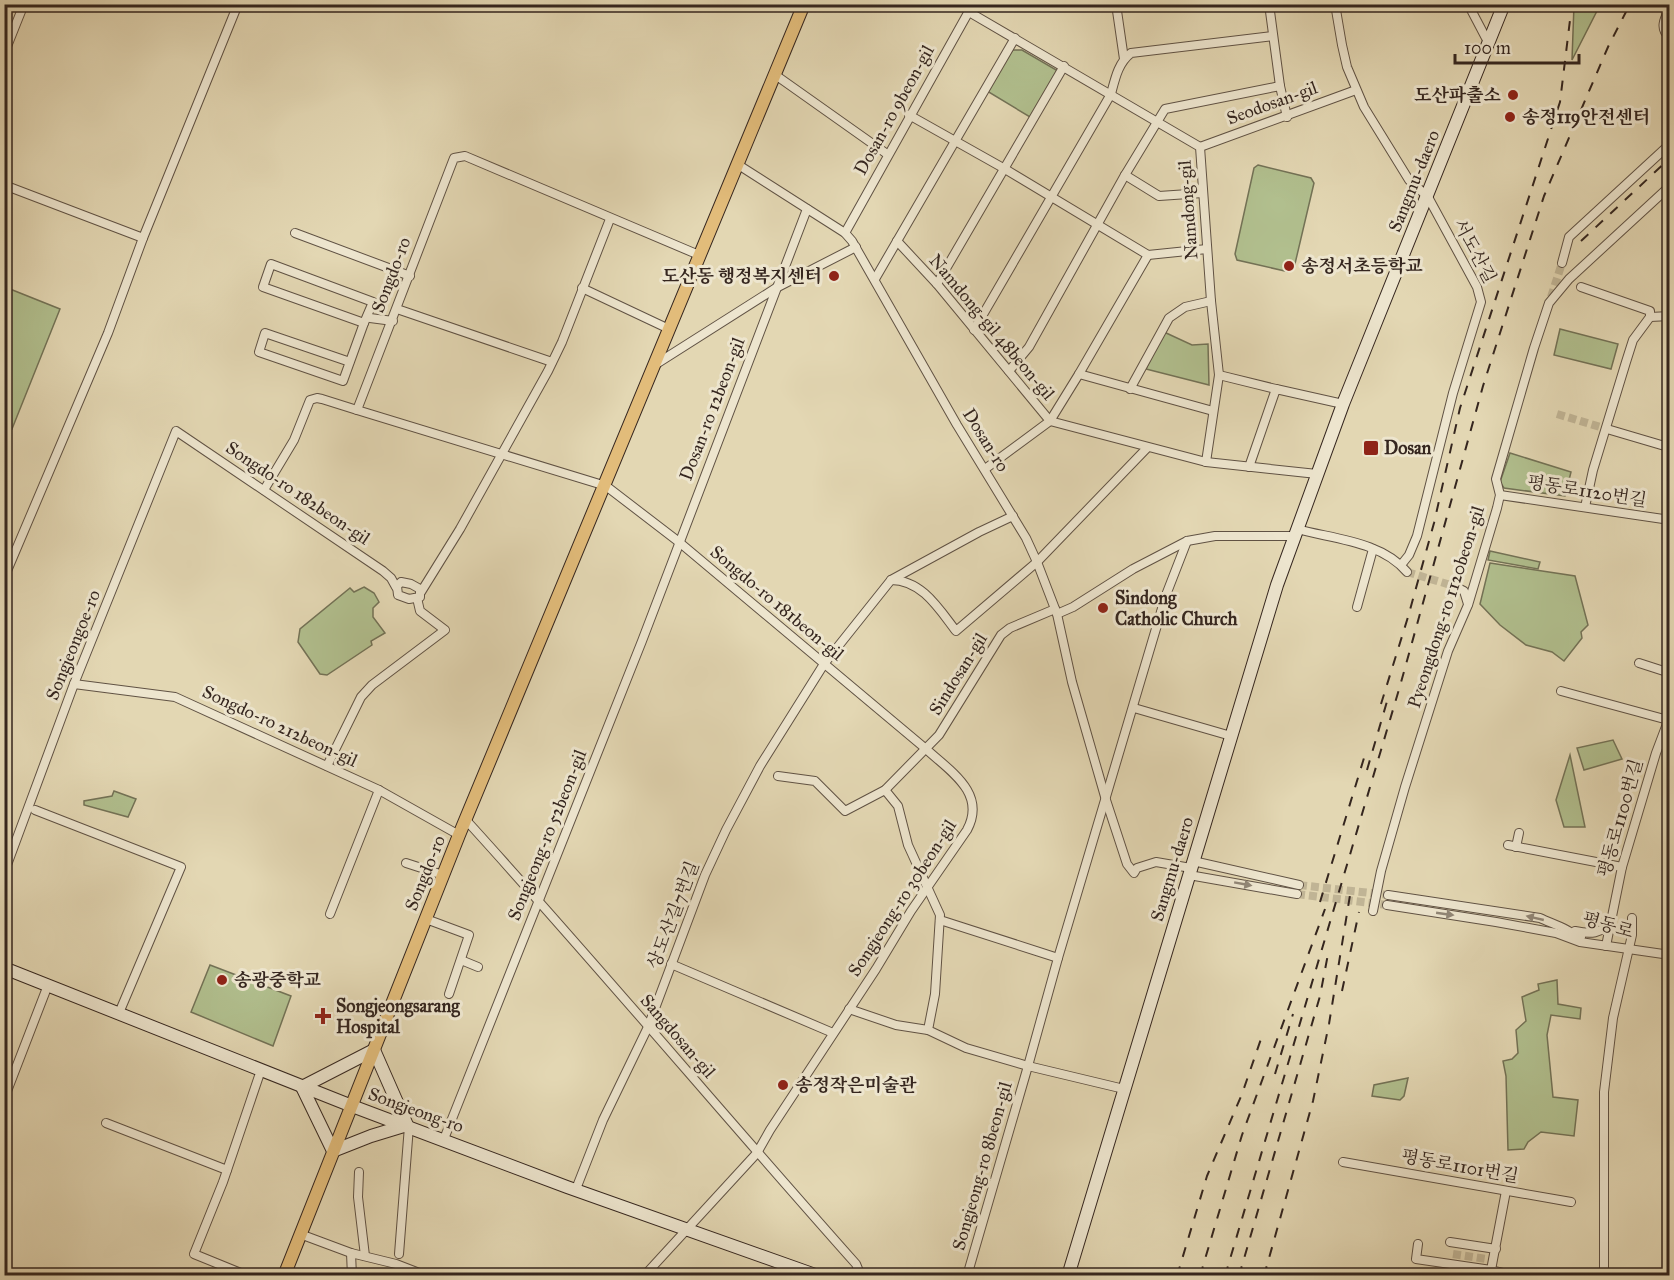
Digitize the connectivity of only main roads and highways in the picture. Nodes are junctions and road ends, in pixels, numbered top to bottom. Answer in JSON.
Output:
{"nodes":[{"id":1,"x":804,"y":4,"type":"edge"},
{"id":2,"x":1504,"y":4,"type":"edge"},
{"id":3,"x":4,"y":968,"type":"edge"},
{"id":4,"x":374,"y":1050,"type":"junction"},
{"id":5,"x":302,"y":1087,"type":"junction"},
{"id":6,"x":352,"y":1106,"type":"junction"},
{"id":7,"x":408,"y":1126,"type":"junction"},
{"id":8,"x":333,"y":1151,"type":"junction"},
{"id":9,"x":284,"y":1275,"type":"edge"},
{"id":10,"x":818,"y":1275,"type":"edge"},
{"id":11,"x":1068,"y":1275,"type":"edge"}],
"edges":[{"from":1,"to":4,"type":"main road","name":"Songdo-ro"},
{"from":2,"to":11,"type":"main road","name":"Sangmu-daero"},
{"from":3,"to":5,"type":"main road","name":"Songjeong-ro"},
{"from":4,"to":5,"type":"main road"},
{"from":4,"to":6,"type":"main road","name":"Songdo-ro"},
{"from":4,"to":7,"type":"main road"},
{"from":5,"to":6,"type":"main road","name":"Songjeong-ro"},
{"from":5,"to":8,"type":"main road"},
{"from":6,"to":7,"type":"main road","name":"Songjeong-ro"},
{"from":6,"to":8,"type":"main road","name":"Songdo-ro"},
{"from":7,"to":8,"type":"main road"},
{"from":7,"to":10,"type":"main road","name":"Songjeong-ro"},
{"from":8,"to":9,"type":"main road","name":"Songdo-ro"}]}
